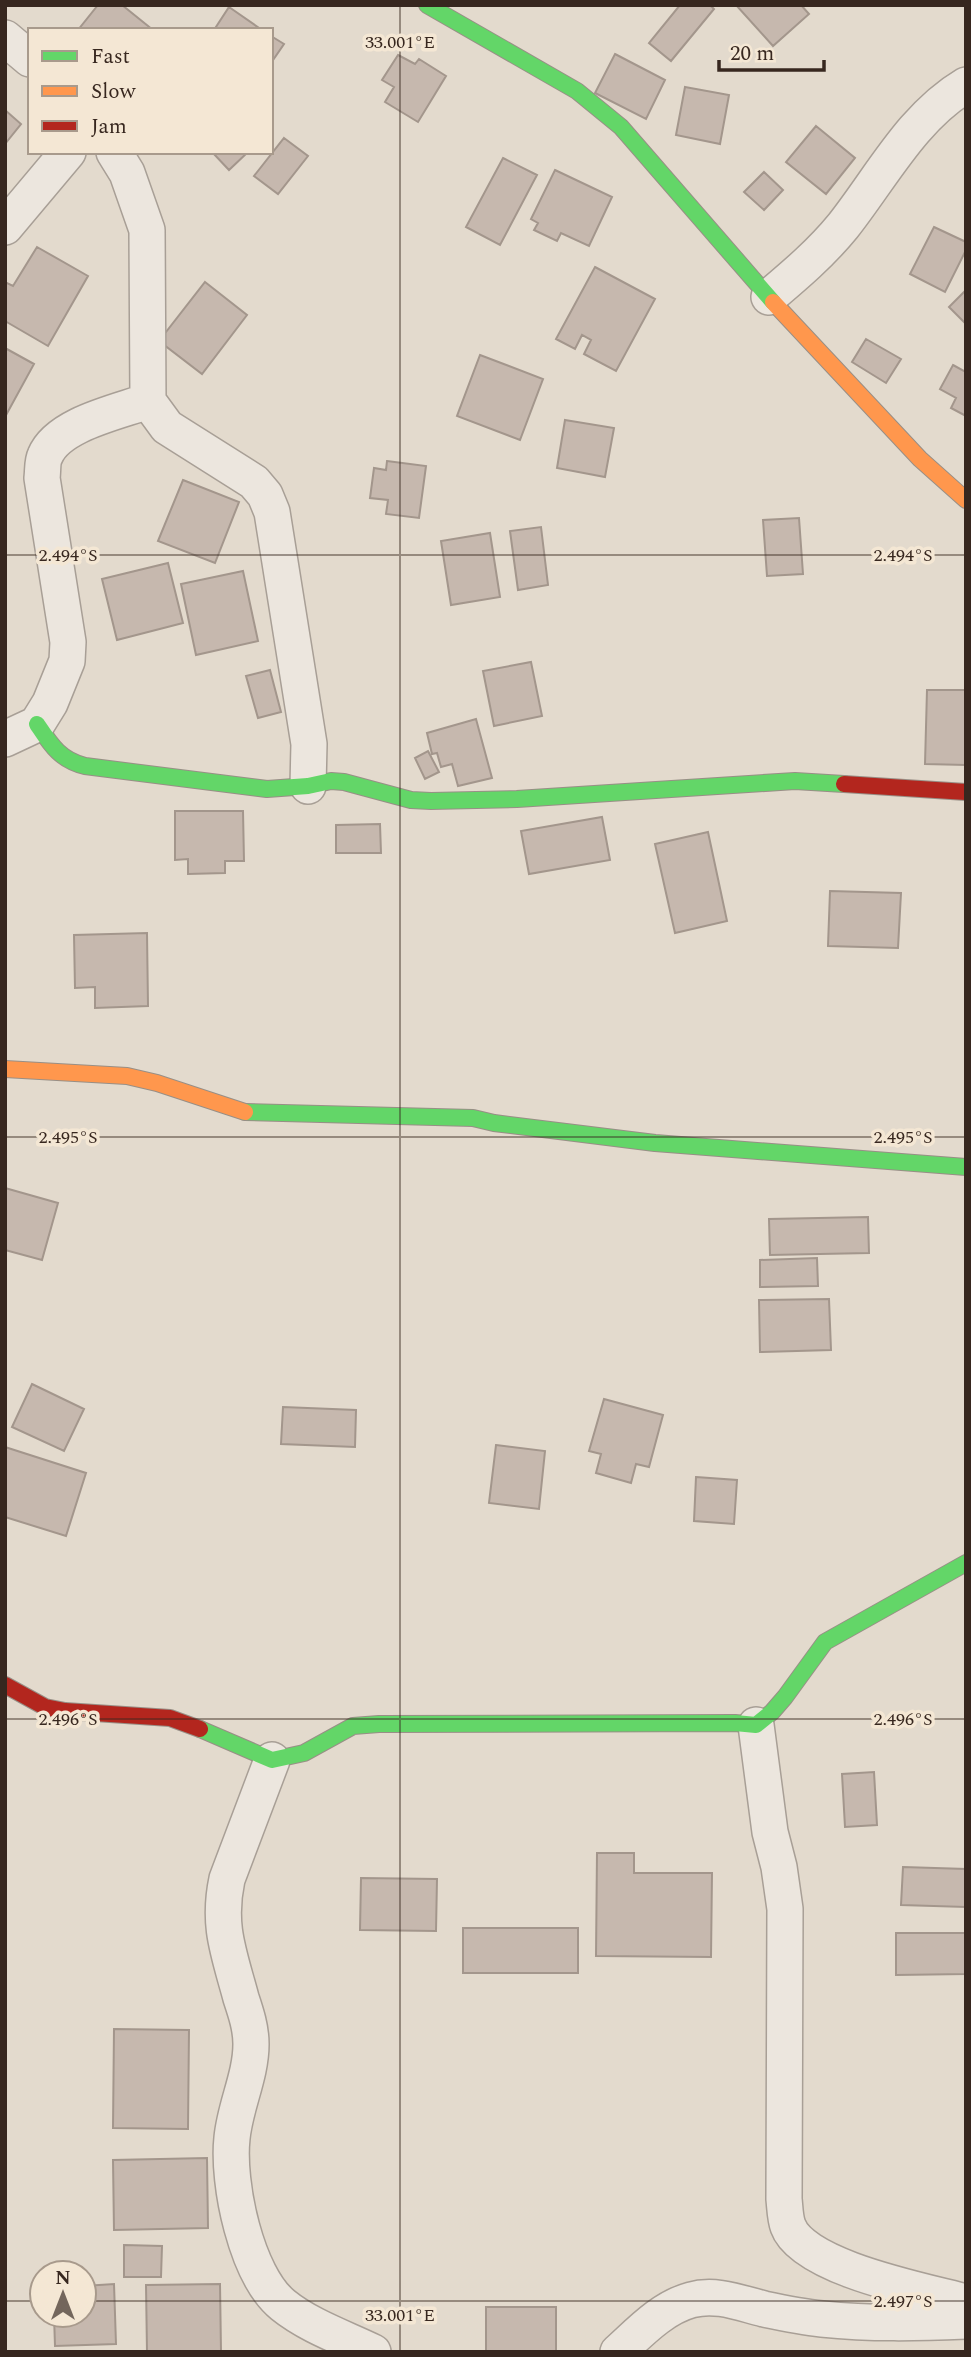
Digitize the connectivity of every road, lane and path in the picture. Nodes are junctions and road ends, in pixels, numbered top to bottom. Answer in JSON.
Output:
{"nodes":[{"id":1,"x":427,"y":5,"type":"edge"},
{"id":2,"x":5,"y":38,"type":"edge"},
{"id":3,"x":28,"y":57,"type":"edge"},
{"id":4,"x":966,"y":85,"type":"edge"},
{"id":5,"x":66,"y":154,"type":"edge"},
{"id":6,"x":115,"y":154,"type":"edge"},
{"id":7,"x":5,"y":227,"type":"edge"},
{"id":8,"x":769,"y":297,"type":"junction"},
{"id":9,"x":148,"y":401,"type":"junction"},
{"id":10,"x":966,"y":500,"type":"edge"},
{"id":11,"x":37,"y":724,"type":"junction"},
{"id":12,"x":5,"y":739,"type":"edge"},
{"id":13,"x":308,"y":786,"type":"junction"},
{"id":14,"x":966,"y":792,"type":"edge"},
{"id":15,"x":5,"y":1069,"type":"edge"},
{"id":16,"x":966,"y":1167,"type":"edge"},
{"id":17,"x":966,"y":1563,"type":"edge"},
{"id":18,"x":5,"y":1685,"type":"edge"},
{"id":19,"x":756,"y":1725,"type":"junction"},
{"id":20,"x":272,"y":1760,"type":"junction"},
{"id":21,"x":966,"y":2302,"type":"edge"},
{"id":22,"x":966,"y":2321,"type":"edge"},
{"id":23,"x":373,"y":2352,"type":"edge"},
{"id":24,"x":618,"y":2352,"type":"edge"}],
"edges":[{"from":1,"to":8,"type":"street"},
{"from":2,"to":3,"type":"street"},
{"from":4,"to":8,"type":"street"},
{"from":5,"to":7,"type":"street"},
{"from":6,"to":9,"type":"street"},
{"from":8,"to":10,"type":"street"},
{"from":9,"to":11,"type":"street"},
{"from":9,"to":13,"type":"street"},
{"from":11,"to":12,"type":"street"},
{"from":11,"to":13,"type":"street"},
{"from":13,"to":14,"type":"street"},
{"from":15,"to":16,"type":"street"},
{"from":17,"to":19,"type":"street"},
{"from":18,"to":20,"type":"street"},
{"from":19,"to":20,"type":"street"},
{"from":19,"to":21,"type":"street"},
{"from":20,"to":23,"type":"street"},
{"from":22,"to":24,"type":"street"}]}
